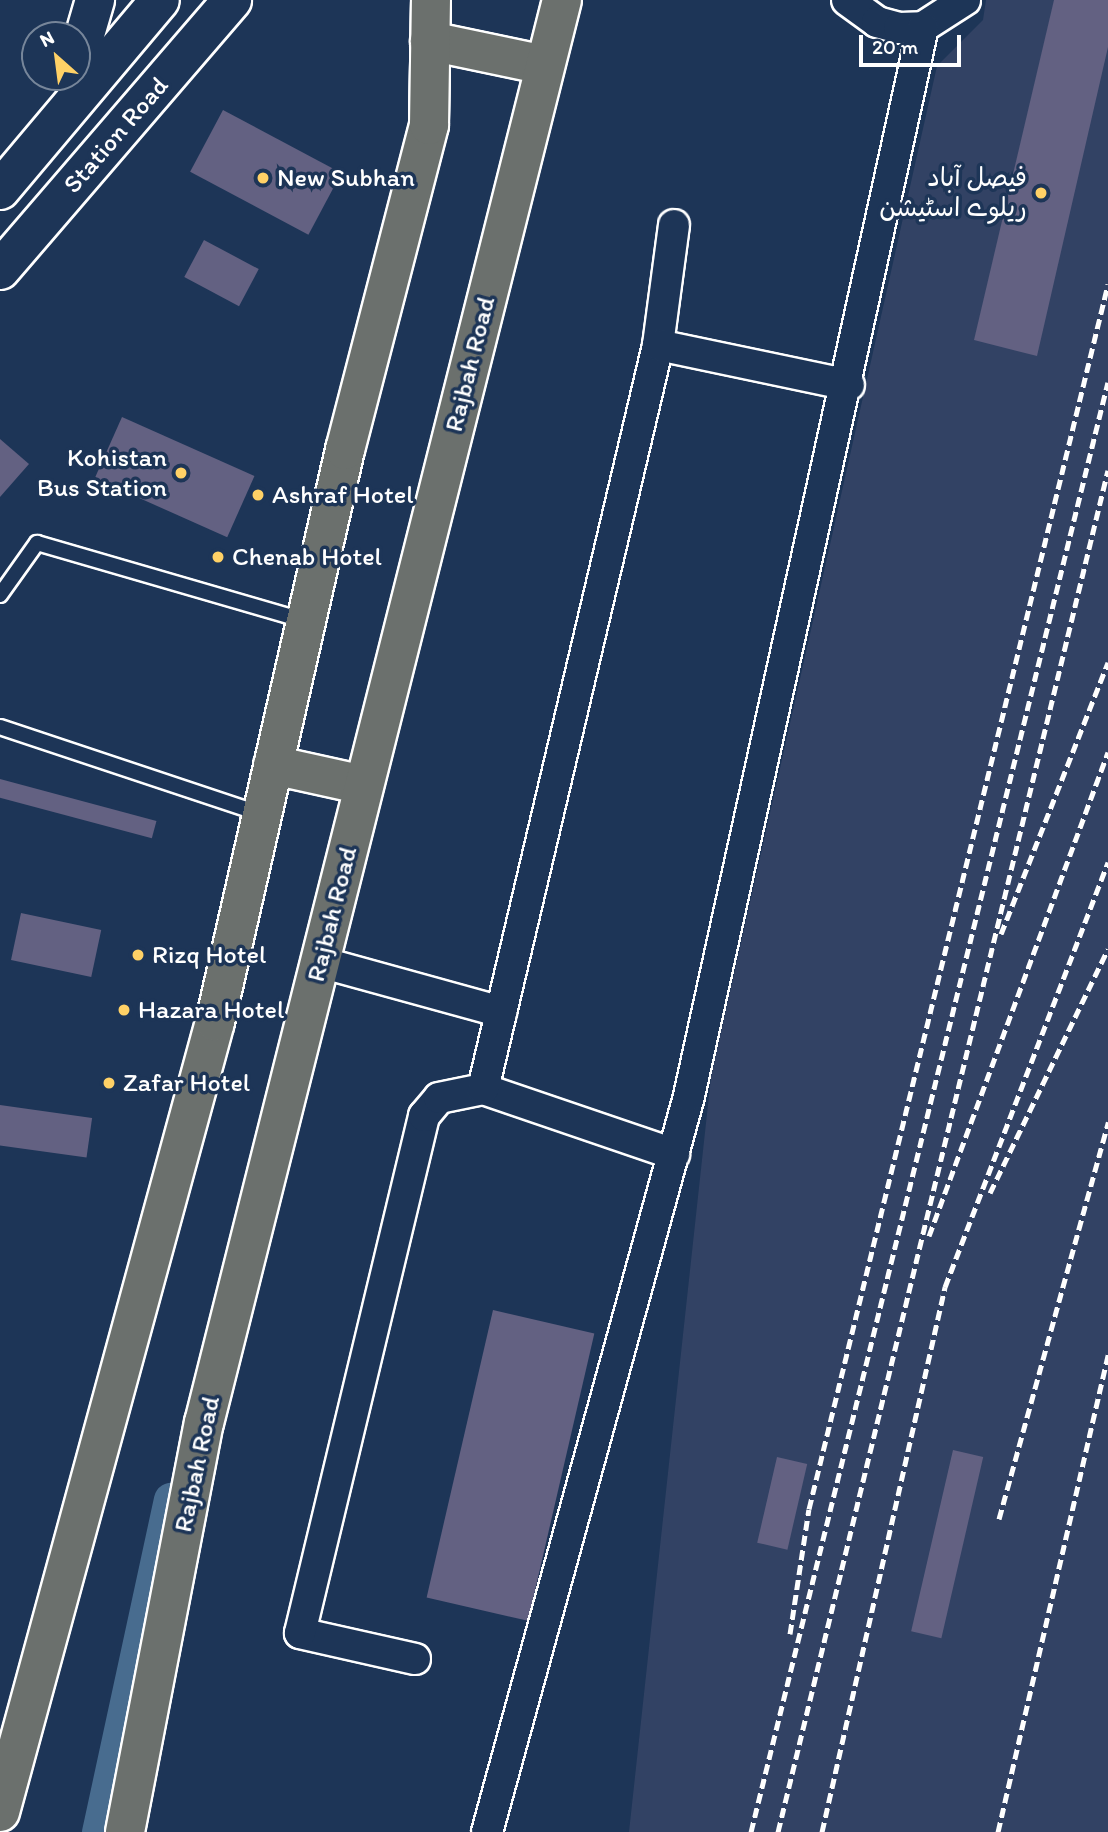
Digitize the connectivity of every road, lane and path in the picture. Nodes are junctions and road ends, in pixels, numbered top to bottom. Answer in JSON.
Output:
{"nodes":[{"id":1,"x":95,"y":0,"type":"edge"},
{"id":2,"x":160,"y":0,"type":"edge"},
{"id":3,"x":232,"y":0,"type":"edge"},
{"id":4,"x":431,"y":0,"type":"edge"},
{"id":5,"x":562,"y":0,"type":"edge"},
{"id":6,"x":847,"y":0,"type":"edge"},
{"id":7,"x":965,"y":0,"type":"edge"},
{"id":8,"x":89,"y":21,"type":"edge"},
{"id":9,"x":923,"y":27,"type":"junction"},
{"id":10,"x":430,"y":41,"type":"junction"},
{"id":11,"x":545,"y":65,"type":"junction"},
{"id":12,"x":69,"y":91,"type":"edge"},
{"id":13,"x":60,"y":121,"type":"junction"},
{"id":14,"x":0,"y":190,"type":"edge"},
{"id":15,"x":674,"y":225,"type":"dead end"},
{"id":16,"x":0,"y":270,"type":"edge"},
{"id":17,"x":658,"y":345,"type":"junction"},
{"id":18,"x":849,"y":385,"type":"junction"},
{"id":19,"x":0,"y":595,"type":"edge"},
{"id":20,"x":306,"y":621,"type":"junction"},
{"id":21,"x":0,"y":727,"type":"edge"},
{"id":22,"x":274,"y":765,"type":"junction"},
{"id":23,"x":364,"y":785,"type":"junction"},
{"id":24,"x":262,"y":814,"type":"junction"},
{"id":25,"x":320,"y":962,"type":"junction"},
{"id":26,"x":501,"y":1012,"type":"junction"},
{"id":27,"x":483,"y":1089,"type":"junction"},
{"id":28,"x":674,"y":1154,"type":"junction"},
{"id":29,"x":415,"y":1659,"type":"dead end"},
{"id":30,"x":0,"y":1812,"type":"edge"},
{"id":31,"x":125,"y":1832,"type":"edge"},
{"id":32,"x":487,"y":1832,"type":"edge"}],
"edges":[{"from":1,"to":8,"type":"main road"},
{"from":2,"to":13,"type":"main road","name":"Station Road"},
{"from":3,"to":16,"type":"main road","name":"Station Road"},
{"from":4,"to":10,"type":"main road"},
{"from":5,"to":11,"type":"main road","name":"Rajbah Road"},
{"from":6,"to":9,"type":"street"},
{"from":7,"to":9,"type":"street"},
{"from":9,"to":18,"type":"street"},
{"from":10,"to":11,"type":"main road"},
{"from":10,"to":20,"type":"main road"},
{"from":11,"to":23,"type":"main road","name":"Rajbah Road"},
{"from":12,"to":13,"type":"main road"},
{"from":13,"to":14,"type":"main road","name":"Station Road"},
{"from":15,"to":17,"type":"street"},
{"from":17,"to":18,"type":"street"},
{"from":17,"to":26,"type":"street"},
{"from":18,"to":28,"type":"street"},
{"from":19,"to":20,"type":"lane"},
{"from":20,"to":22,"type":"main road"},
{"from":21,"to":24,"type":"lane"},
{"from":22,"to":23,"type":"main road"},
{"from":22,"to":24,"type":"main road"},
{"from":23,"to":25,"type":"main road","name":"Rajbah Road"},
{"from":24,"to":30,"type":"main road"},
{"from":25,"to":26,"type":"street"},
{"from":25,"to":31,"type":"main road","name":"Rajbah Road"},
{"from":26,"to":27,"type":"street"},
{"from":27,"to":28,"type":"street"},
{"from":27,"to":29,"type":"street"},
{"from":28,"to":32,"type":"street"}]}
